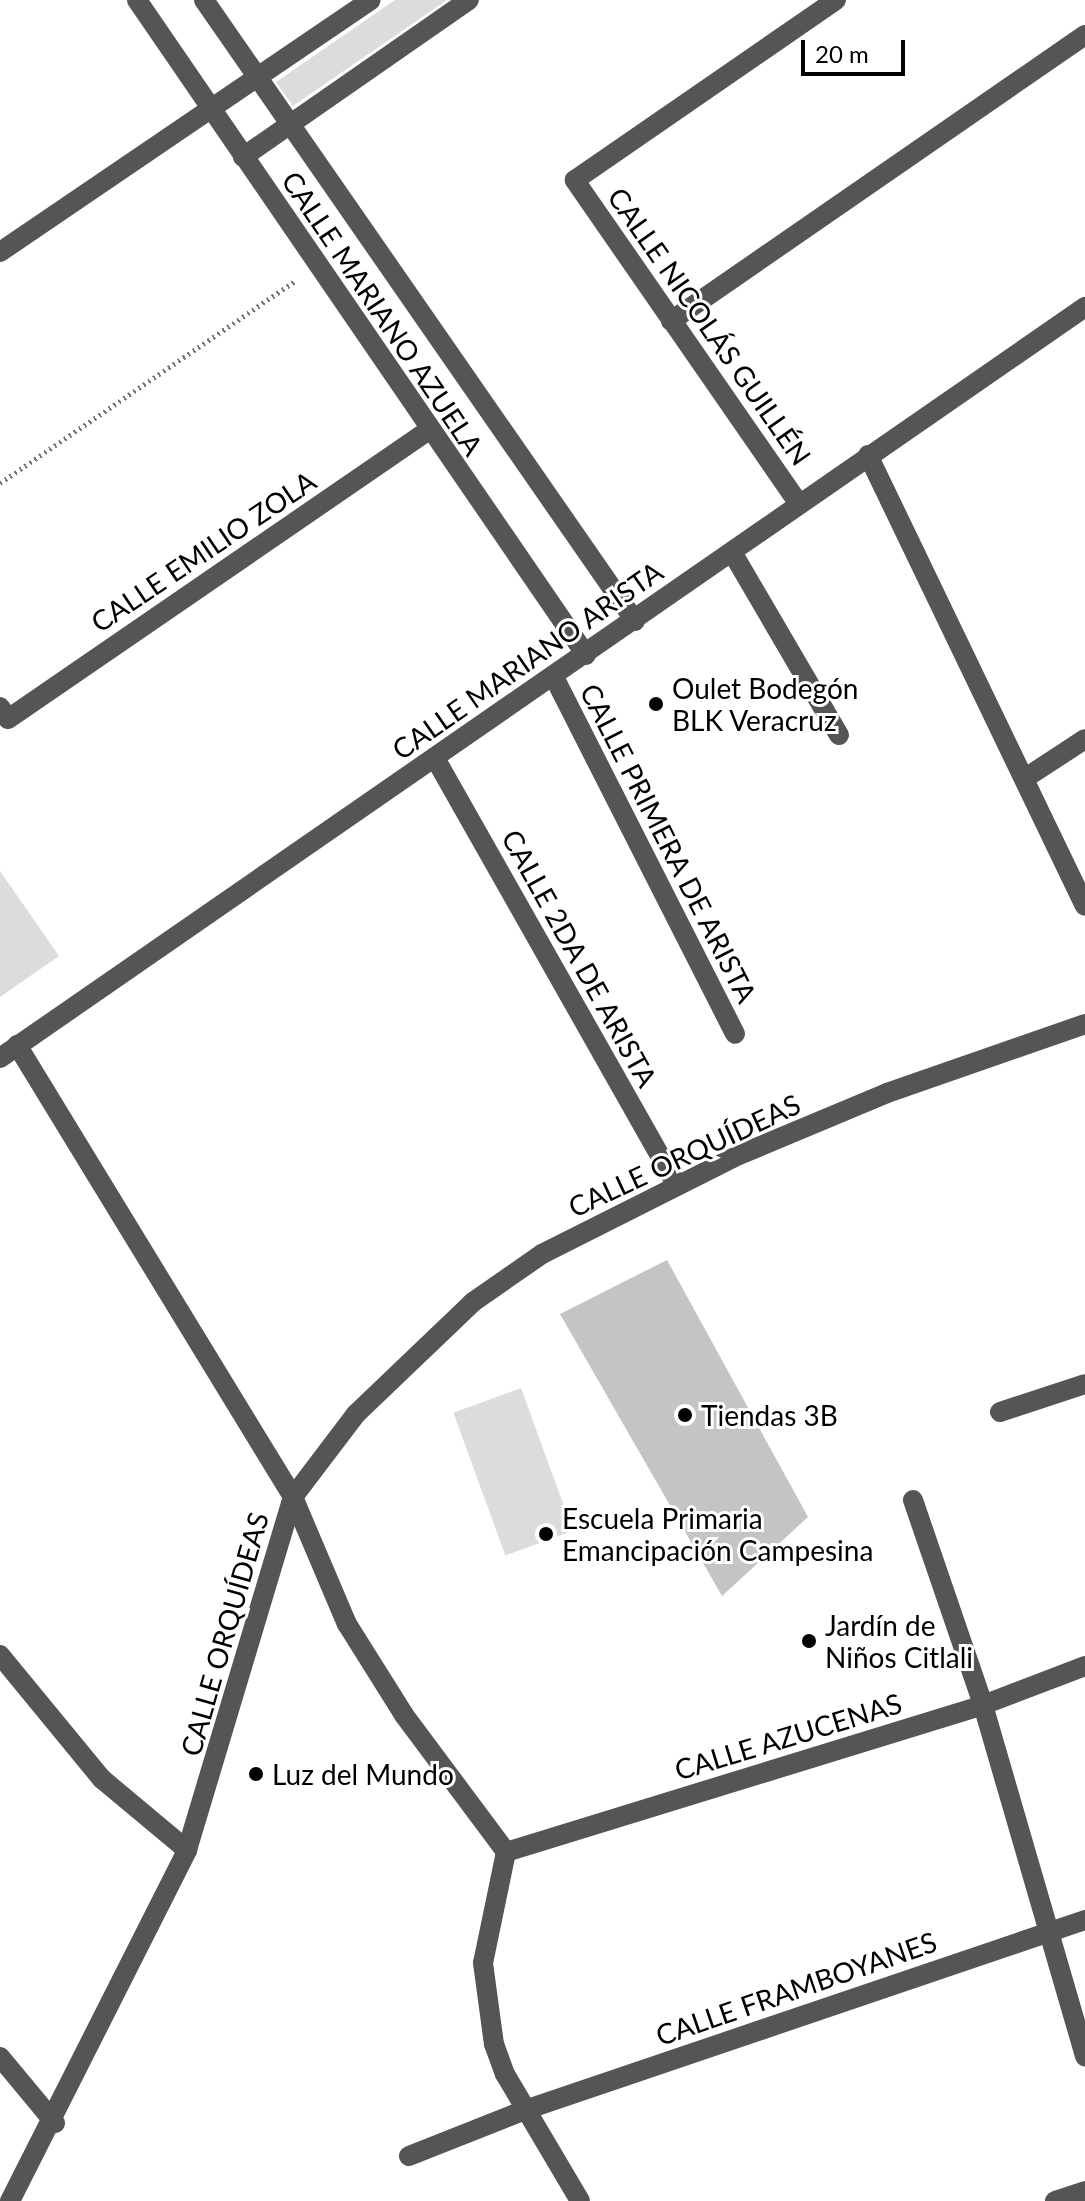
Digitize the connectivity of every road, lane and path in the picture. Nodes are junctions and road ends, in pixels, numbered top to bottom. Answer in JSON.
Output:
{"nodes":[{"id":1,"x":137,"y":0,"type":"edge"},
{"id":2,"x":204,"y":0,"type":"edge"},
{"id":3,"x":371,"y":0,"type":"edge"},
{"id":4,"x":469,"y":0,"type":"edge"},
{"id":5,"x":836,"y":0,"type":"edge"},
{"id":6,"x":813,"y":6,"type":"edge"},
{"id":7,"x":1085,"y":35,"type":"edge"},
{"id":8,"x":257,"y":79,"type":"junction"},
{"id":9,"x":211,"y":110,"type":"junction"},
{"id":10,"x":289,"y":126,"type":"junction"},
{"id":11,"x":243,"y":157,"type":"junction"},
{"id":12,"x":0,"y":252,"type":"edge"},
{"id":13,"x":317,"y":266,"type":"junction"},
{"id":14,"x":1085,"y":307,"type":"edge"},
{"id":15,"x":671,"y":321,"type":"junction"},
{"id":16,"x":429,"y":430,"type":"junction"},
{"id":17,"x":868,"y":455,"type":"junction"},
{"id":18,"x":0,"y":483,"type":"edge"},
{"id":19,"x":799,"y":504,"type":"junction"},
{"id":20,"x":732,"y":552,"type":"junction"},
{"id":21,"x":635,"y":621,"type":"junction"},
{"id":22,"x":586,"y":655,"type":"junction"},
{"id":23,"x":554,"y":677,"type":"junction"},
{"id":24,"x":4,"y":713,"type":"edge"},
{"id":25,"x":839,"y":735,"type":"dead end"},
{"id":26,"x":1085,"y":739,"type":"edge"},
{"id":27,"x":435,"y":758,"type":"junction"},
{"id":28,"x":1027,"y":777,"type":"junction"},
{"id":29,"x":1085,"y":906,"type":"edge"},
{"id":30,"x":1085,"y":1024,"type":"edge"},
{"id":31,"x":735,"y":1034,"type":"dead end"},
{"id":32,"x":17,"y":1045,"type":"junction"},
{"id":33,"x":0,"y":1058,"type":"edge"},
{"id":34,"x":676,"y":1184,"type":"junction"},
{"id":35,"x":1085,"y":1384,"type":"edge"},
{"id":36,"x":1000,"y":1412,"type":"dead end"},
{"id":37,"x":293,"y":1497,"type":"junction"},
{"id":38,"x":913,"y":1500,"type":"dead end"},
{"id":39,"x":0,"y":1655,"type":"edge"},
{"id":40,"x":1085,"y":1666,"type":"edge"},
{"id":41,"x":983,"y":1705,"type":"junction"},
{"id":42,"x":187,"y":1850,"type":"junction"},
{"id":43,"x":506,"y":1852,"type":"junction"},
{"id":44,"x":1085,"y":1920,"type":"edge"},
{"id":45,"x":1045,"y":1934,"type":"junction"},
{"id":46,"x":0,"y":2057,"type":"edge"},
{"id":47,"x":1085,"y":2057,"type":"edge"},
{"id":48,"x":525,"y":2110,"type":"junction"},
{"id":49,"x":55,"y":2123,"type":"junction"},
{"id":50,"x":409,"y":2156,"type":"dead end"},
{"id":51,"x":1085,"y":2191,"type":"edge"},
{"id":52,"x":10,"y":2201,"type":"edge"},
{"id":53,"x":580,"y":2201,"type":"edge"},
{"id":54,"x":1055,"y":2201,"type":"edge"}],
"edges":[{"from":1,"to":9,"type":"street","name":"CALLE MARIANO AZUELA"},
{"from":2,"to":8,"type":"street","name":"CALLE MARIANO AZUELA"},
{"from":3,"to":8,"type":"street"},
{"from":4,"to":10,"type":"street"},
{"from":5,"to":6,"type":"street"},
{"from":6,"to":15,"type":"street","name":"CALLE NICOLÁS GUILLÉN"},
{"from":7,"to":15,"type":"street"},
{"from":8,"to":9,"type":"street"},
{"from":8,"to":10,"type":"street","name":"CALLE MARIANO AZUELA"},
{"from":9,"to":11,"type":"street","name":"CALLE MARIANO AZUELA"},
{"from":9,"to":12,"type":"street"},
{"from":10,"to":11,"type":"street"},
{"from":10,"to":21,"type":"street","name":"CALLE MARIANO AZUELA"},
{"from":11,"to":13,"type":"street","name":"CALLE MARIANO AZUELA"},
{"from":13,"to":16,"type":"street","name":"CALLE MARIANO AZUELA"},
{"from":13,"to":18,"type":"path"},
{"from":14,"to":17,"type":"street","name":"CALLE MARIANO ARISTA"},
{"from":15,"to":19,"type":"street","name":"CALLE NICOLÁS GUILLÉN"},
{"from":16,"to":22,"type":"street","name":"CALLE MARIANO AZUELA"},
{"from":16,"to":24,"type":"street","name":"CALLE EMILIO ZOLA"},
{"from":17,"to":19,"type":"street","name":"CALLE MARIANO ARISTA"},
{"from":17,"to":28,"type":"street"},
{"from":19,"to":20,"type":"street","name":"CALLE MARIANO ARISTA"},
{"from":20,"to":21,"type":"street","name":"CALLE MARIANO ARISTA"},
{"from":20,"to":25,"type":"street"},
{"from":21,"to":22,"type":"street","name":"CALLE MARIANO ARISTA"},
{"from":22,"to":23,"type":"street","name":"CALLE MARIANO ARISTA"},
{"from":23,"to":27,"type":"street","name":"CALLE MARIANO ARISTA"},
{"from":23,"to":31,"type":"street","name":"CALLE PRIMERA DE ARISTA"},
{"from":26,"to":28,"type":"street"},
{"from":27,"to":32,"type":"street","name":"CALLE MARIANO ARISTA"},
{"from":27,"to":34,"type":"street","name":"CALLE 2DA DE ARISTA"},
{"from":28,"to":29,"type":"street"},
{"from":30,"to":34,"type":"street","name":"CALLE ORQUÍDEAS"},
{"from":32,"to":33,"type":"street","name":"CALLE MARIANO ARISTA"},
{"from":32,"to":37,"type":"street"},
{"from":34,"to":37,"type":"street","name":"CALLE ORQUÍDEAS"},
{"from":35,"to":36,"type":"street"},
{"from":37,"to":42,"type":"street","name":"CALLE ORQUÍDEAS"},
{"from":37,"to":43,"type":"street"},
{"from":38,"to":41,"type":"street"},
{"from":39,"to":42,"type":"street"},
{"from":40,"to":41,"type":"street","name":"CALLE AZUCENAS"},
{"from":41,"to":43,"type":"street","name":"CALLE AZUCENAS"},
{"from":41,"to":45,"type":"street"},
{"from":42,"to":49,"type":"street","name":"CALLE ORQUÍDEAS"},
{"from":43,"to":48,"type":"street"},
{"from":44,"to":45,"type":"street","name":"CALLE FRAMBOYANES"},
{"from":45,"to":47,"type":"street"},
{"from":45,"to":48,"type":"street","name":"CALLE FRAMBOYANES"},
{"from":46,"to":49,"type":"street"},
{"from":48,"to":50,"type":"street","name":"CALLE FRAMBOYANES"},
{"from":48,"to":53,"type":"street"},
{"from":49,"to":52,"type":"street","name":"CALLE ORQUÍDEAS"},
{"from":51,"to":54,"type":"street"}]}
